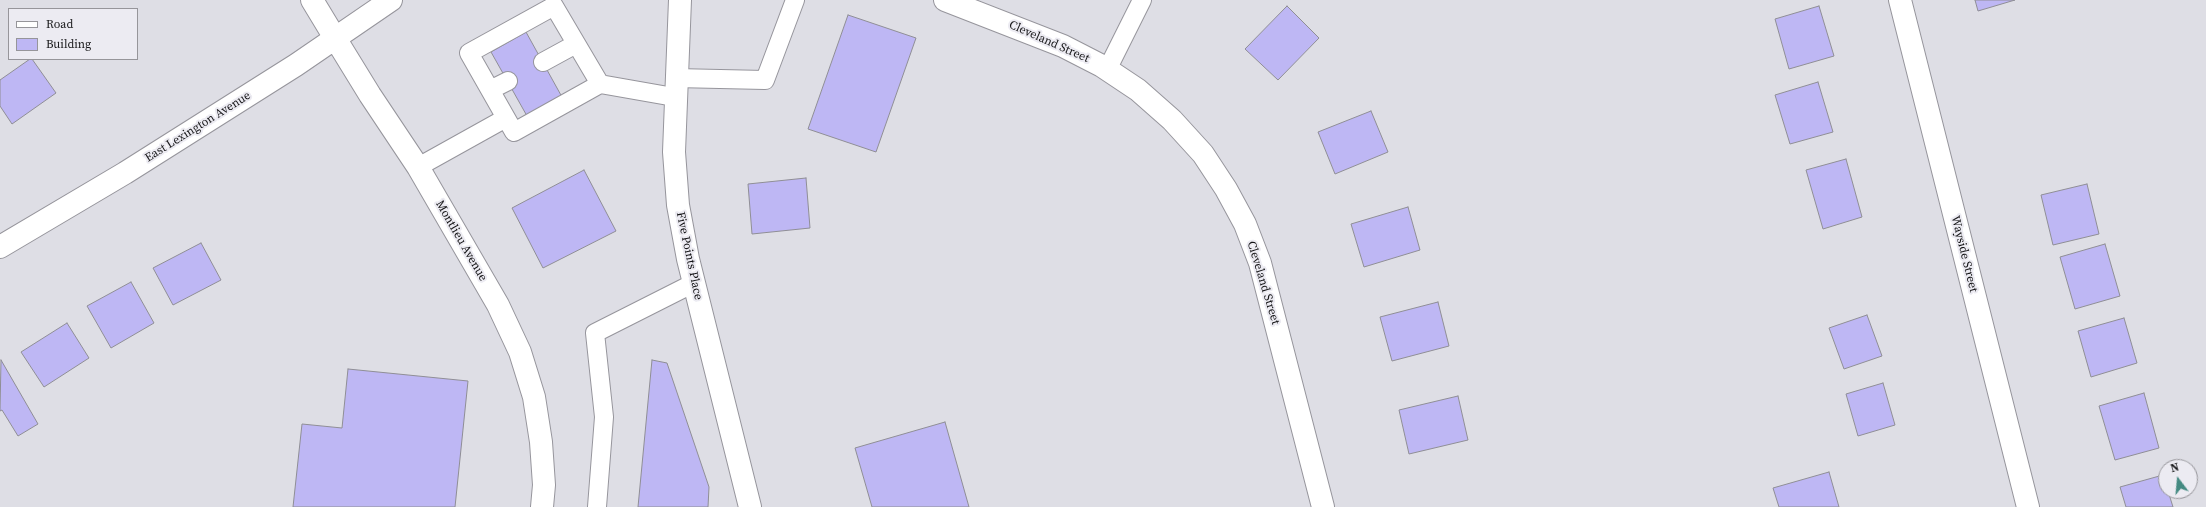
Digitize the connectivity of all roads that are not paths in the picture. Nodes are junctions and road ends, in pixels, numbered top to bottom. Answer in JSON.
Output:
{"nodes":[{"id":1,"x":312,"y":0,"type":"edge"},
{"id":2,"x":391,"y":0,"type":"edge"},
{"id":3,"x":680,"y":0,"type":"edge"},
{"id":4,"x":795,"y":0,"type":"edge"},
{"id":5,"x":945,"y":0,"type":"edge"},
{"id":6,"x":1142,"y":0,"type":"edge"},
{"id":7,"x":1900,"y":0,"type":"edge"},
{"id":8,"x":335,"y":38,"type":"junction"},
{"id":9,"x":576,"y":44,"type":"junction"},
{"id":10,"x":543,"y":62,"type":"dead end"},
{"id":11,"x":1106,"y":70,"type":"junction"},
{"id":12,"x":508,"y":81,"type":"dead end"},
{"id":13,"x":600,"y":84,"type":"junction"},
{"id":14,"x":675,"y":88,"type":"junction"},
{"id":15,"x":490,"y":90,"type":"junction"},
{"id":16,"x":506,"y":118,"type":"junction"},
{"id":17,"x":418,"y":167,"type":"junction"},
{"id":18,"x":0,"y":248,"type":"edge"},
{"id":19,"x":694,"y":283,"type":"junction"},
{"id":20,"x":542,"y":507,"type":"edge"},
{"id":21,"x":597,"y":507,"type":"edge"},
{"id":22,"x":750,"y":507,"type":"edge"},
{"id":23,"x":1323,"y":507,"type":"edge"},
{"id":24,"x":2028,"y":507,"type":"edge"}],
"edges":[{"from":1,"to":8,"type":"street","name":"Montlieu Avenue"},
{"from":2,"to":8,"type":"street","name":"East Lexington Avenue"},
{"from":3,"to":14,"type":"street","name":"Five Points Place"},
{"from":4,"to":14,"type":"lane"},
{"from":5,"to":11,"type":"street","name":"Cleveland Street"},
{"from":6,"to":11,"type":"lane"},
{"from":7,"to":24,"type":"street","name":"Wayside Street"},
{"from":8,"to":17,"type":"street","name":"Montlieu Avenue"},
{"from":8,"to":18,"type":"street","name":"East Lexington Avenue"},
{"from":9,"to":10,"type":"lane"},
{"from":9,"to":13,"type":"lane"},
{"from":9,"to":15,"type":"lane"},
{"from":11,"to":23,"type":"street","name":"Cleveland Street"},
{"from":12,"to":15,"type":"lane"},
{"from":13,"to":14,"type":"lane"},
{"from":13,"to":16,"type":"lane"},
{"from":14,"to":19,"type":"street","name":"Five Points Place"},
{"from":15,"to":16,"type":"lane"},
{"from":16,"to":17,"type":"lane"},
{"from":17,"to":20,"type":"street","name":"Montlieu Avenue"},
{"from":19,"to":21,"type":"lane"},
{"from":19,"to":22,"type":"street","name":"Five Points Place"}]}
